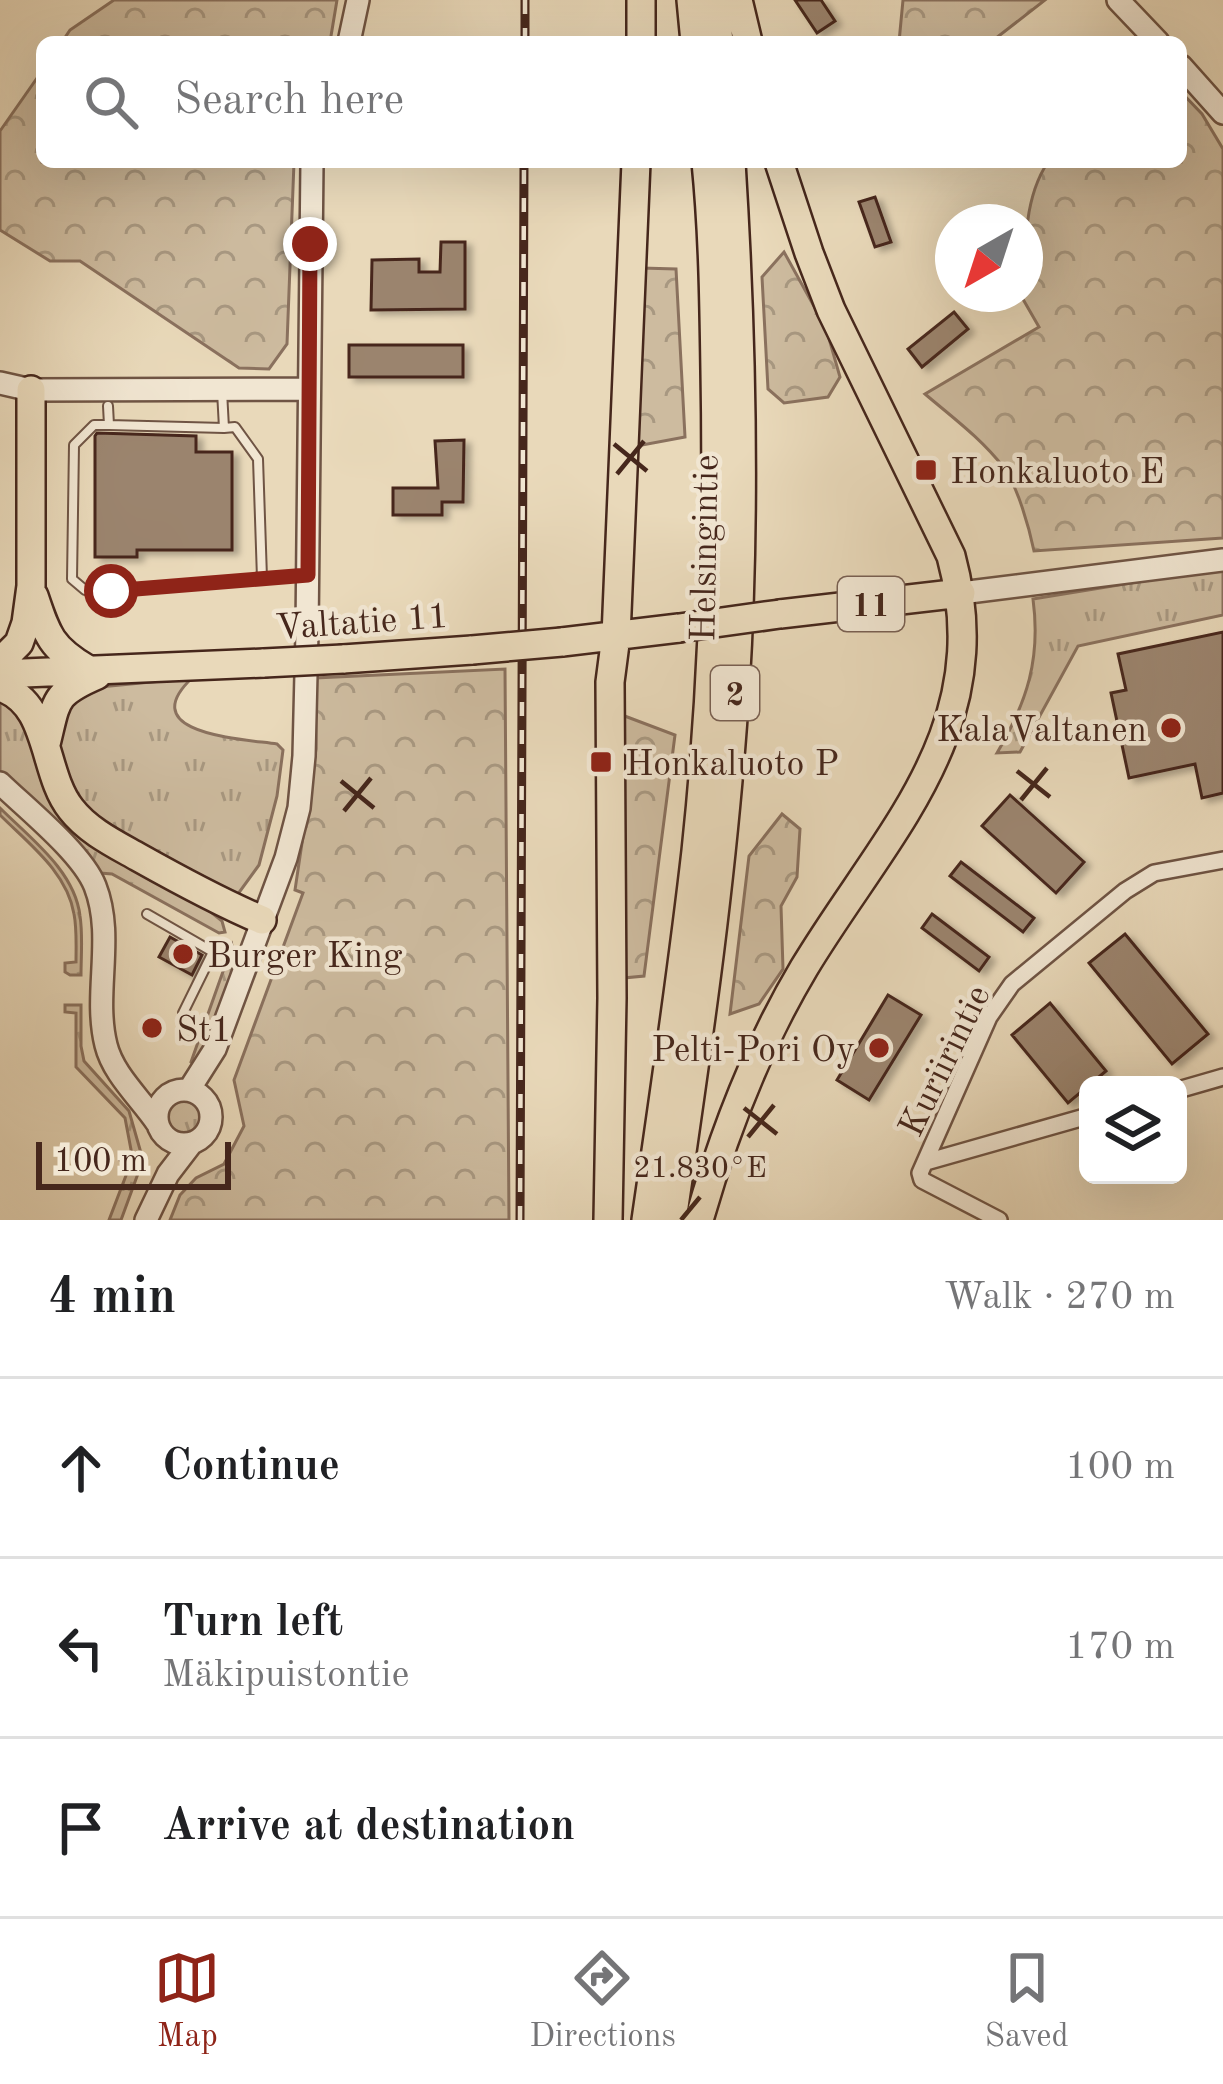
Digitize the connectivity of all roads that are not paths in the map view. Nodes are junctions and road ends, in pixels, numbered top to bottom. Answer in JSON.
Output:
{"nodes":[{"id":1,"x":358,"y":0,"type":"edge"},
{"id":2,"x":641,"y":0,"type":"edge"},
{"id":3,"x":691,"y":0,"type":"edge"},
{"id":4,"x":715,"y":0,"type":"edge"},
{"id":5,"x":738,"y":0,"type":"edge"},
{"id":6,"x":1118,"y":0,"type":"edge"},
{"id":7,"x":350,"y":36,"type":"edge"},
{"id":8,"x":641,"y":36,"type":"edge"},
{"id":9,"x":694,"y":36,"type":"edge"},
{"id":10,"x":718,"y":36,"type":"edge"},
{"id":11,"x":747,"y":36,"type":"edge"},
{"id":12,"x":1152,"y":36,"type":"edge"},
{"id":13,"x":1187,"y":73,"type":"edge"},
{"id":14,"x":1223,"y":113,"type":"edge"},
{"id":15,"x":312,"y":168,"type":"edge"},
{"id":16,"x":636,"y":168,"type":"edge"},
{"id":17,"x":706,"y":168,"type":"edge"},
{"id":18,"x":730,"y":168,"type":"edge"},
{"id":19,"x":781,"y":168,"type":"edge"},
{"id":20,"x":0,"y":383,"type":"edge"},
{"id":21,"x":308,"y":389,"type":"junction"},
{"id":22,"x":31,"y":390,"type":"junction"},
{"id":23,"x":222,"y":390,"type":"junction"},
{"id":24,"x":108,"y":406,"type":"dead end"},
{"id":25,"x":109,"y":425,"type":"junction"},
{"id":26,"x":224,"y":428,"type":"junction"},
{"id":27,"x":1223,"y":560,"type":"edge"},
{"id":28,"x":308,"y":575,"type":"junction"},
{"id":29,"x":262,"y":578,"type":"junction"},
{"id":30,"x":31,"y":586,"type":"junction"},
{"id":31,"x":961,"y":593,"type":"junction"},
{"id":32,"x":616,"y":637,"type":"junction"},
{"id":33,"x":0,"y":662,"type":"edge"},
{"id":34,"x":99,"y":669,"type":"junction"},
{"id":35,"x":0,"y":674,"type":"edge"},
{"id":36,"x":0,"y":687,"type":"edge"},
{"id":37,"x":45,"y":748,"type":"junction"},
{"id":38,"x":0,"y":783,"type":"edge"},
{"id":39,"x":1223,"y":860,"type":"edge"},
{"id":40,"x":148,"y":914,"type":"dead end"},
{"id":41,"x":262,"y":920,"type":"junction"},
{"id":42,"x":183,"y":1013,"type":"dead end"},
{"id":43,"x":215,"y":1048,"type":"junction"},
{"id":44,"x":116,"y":1068,"type":"junction"},
{"id":45,"x":1223,"y":1077,"type":"edge"},
{"id":46,"x":1187,"y":1087,"type":"edge"},
{"id":47,"x":182,"y":1090,"type":"junction"},
{"id":48,"x":211,"y":1111,"type":"junction"},
{"id":49,"x":1079,"y":1119,"type":"edge"},
{"id":50,"x":159,"y":1129,"type":"junction"},
{"id":51,"x":191,"y":1144,"type":"junction"},
{"id":52,"x":926,"y":1162,"type":"junction"},
{"id":53,"x":150,"y":1212,"type":"edge"},
{"id":54,"x":608,"y":1220,"type":"edge"},
{"id":55,"x":646,"y":1220,"type":"edge"},
{"id":56,"x":672,"y":1220,"type":"edge"},
{"id":57,"x":699,"y":1220,"type":"edge"},
{"id":58,"x":999,"y":1220,"type":"edge"}],
"edges":[{"from":1,"to":7,"type":"street"},
{"from":2,"to":8,"type":"highway"},
{"from":3,"to":9,"type":"highway"},
{"from":4,"to":10,"type":"highway"},
{"from":5,"to":11,"type":"highway"},
{"from":6,"to":12,"type":"street"},
{"from":13,"to":14,"type":"street"},
{"from":15,"to":21,"type":"street"},
{"from":16,"to":32,"type":"highway"},
{"from":17,"to":55,"type":"highway","name":"Helsingintie","number":"2"},
{"from":18,"to":56,"type":"highway","name":"Helsingintie","number":"2"},
{"from":19,"to":31,"type":"highway"},
{"from":20,"to":22,"type":"street"},
{"from":21,"to":23,"type":"street"},
{"from":21,"to":28,"type":"street"},
{"from":22,"to":23,"type":"street"},
{"from":22,"to":30,"type":"highway"},
{"from":23,"to":26,"type":"lane"},
{"from":24,"to":25,"type":"lane"},
{"from":25,"to":26,"type":"lane"},
{"from":25,"to":29,"type":"lane"},
{"from":26,"to":29,"type":"lane"},
{"from":27,"to":31,"type":"street"},
{"from":28,"to":29,"type":"lane"},
{"from":28,"to":41,"type":"street"},
{"from":30,"to":33,"type":"highway"},
{"from":30,"to":34,"type":"highway"},
{"from":31,"to":32,"type":"highway","number":"11","bridge":true},
{"from":31,"to":57,"type":"highway"},
{"from":32,"to":34,"type":"highway","name":"Valtatie 11","number":"11","bridge":true},
{"from":32,"to":54,"type":"highway"},
{"from":34,"to":35,"type":"highway","name":"Valtatie 11","number":"11"},
{"from":34,"to":37,"type":"highway"},
{"from":36,"to":37,"type":"highway"},
{"from":37,"to":41,"type":"highway"},
{"from":38,"to":44,"type":"street"},
{"from":39,"to":52,"type":"street","name":"Kuriirintie"},
{"from":40,"to":42,"type":"lane"},
{"from":41,"to":43,"type":"street"},
{"from":43,"to":47,"type":"street"},
{"from":43,"to":48,"type":"street"},
{"from":44,"to":47,"type":"street"},
{"from":44,"to":50,"type":"street"},
{"from":45,"to":46,"type":"street"},
{"from":47,"to":48,"type":"street"},
{"from":47,"to":50,"type":"street"},
{"from":48,"to":51,"type":"street"},
{"from":49,"to":52,"type":"street"},
{"from":50,"to":51,"type":"street"},
{"from":50,"to":53,"type":"street"},
{"from":51,"to":53,"type":"street"},
{"from":52,"to":58,"type":"street","name":"Kuriirintie"}]}
